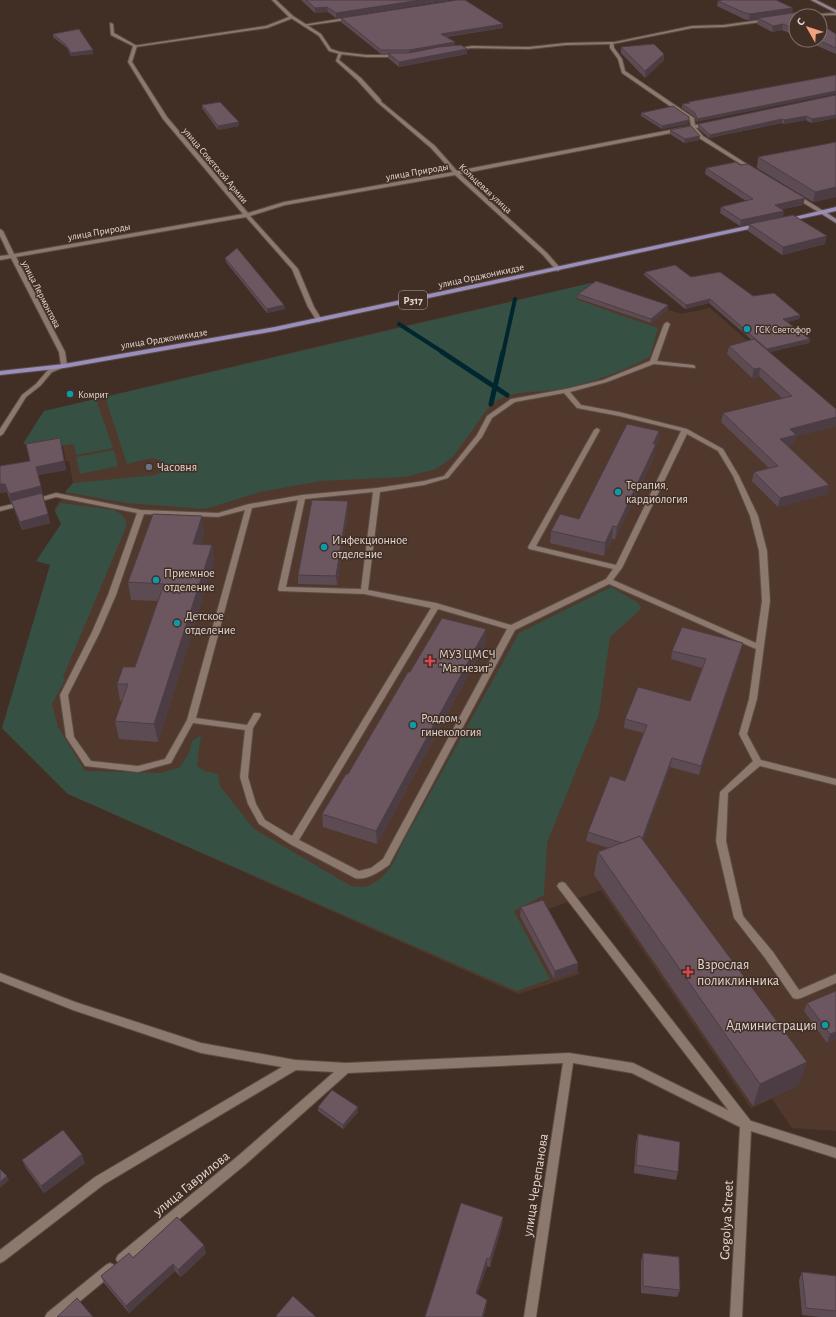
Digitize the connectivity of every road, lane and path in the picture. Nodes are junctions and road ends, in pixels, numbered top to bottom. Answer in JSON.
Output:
{"nodes":[{"id":1,"x":274,"y":0,"type":"edge"},
{"id":2,"x":813,"y":0,"type":"edge"},
{"id":3,"x":836,"y":13,"type":"edge"},
{"id":4,"x":359,"y":16,"type":"edge"},
{"id":5,"x":292,"y":17,"type":"junction"},
{"id":6,"x":774,"y":19,"type":"edge"},
{"id":7,"x":111,"y":24,"type":"dead end"},
{"id":8,"x":304,"y":25,"type":"junction"},
{"id":9,"x":612,"y":43,"type":"junction"},
{"id":10,"x":135,"y":46,"type":"junction"},
{"id":11,"x":452,"y":49,"type":"edge"},
{"id":12,"x":340,"y":53,"type":"junction"},
{"id":13,"x":402,"y":56,"type":"edge"},
{"id":14,"x":716,"y":122,"type":"edge"},
{"id":15,"x":693,"y":127,"type":"junction"},
{"id":16,"x":456,"y":173,"type":"junction"},
{"id":17,"x":762,"y":175,"type":"edge"},
{"id":18,"x":789,"y":191,"type":"edge"},
{"id":19,"x":836,"y":209,"type":"edge"},
{"id":20,"x":822,"y":212,"type":"junction"},
{"id":21,"x":247,"y":215,"type":"junction"},
{"id":22,"x":836,"y":221,"type":"edge"},
{"id":23,"x":776,"y":222,"type":"edge"},
{"id":24,"x":768,"y":224,"type":"edge"},
{"id":25,"x":0,"y":231,"type":"edge"},
{"id":26,"x":13,"y":256,"type":"junction"},
{"id":27,"x":0,"y":258,"type":"edge"},
{"id":28,"x":558,"y":268,"type":"junction"},
{"id":29,"x":319,"y":320,"type":"junction"},
{"id":30,"x":667,"y":324,"type":"dead end"},
{"id":31,"x":654,"y":362,"type":"junction"},
{"id":32,"x":64,"y":366,"type":"junction"},
{"id":33,"x":693,"y":367,"type":"dead end"},
{"id":34,"x":0,"y":373,"type":"edge"},
{"id":35,"x":566,"y":391,"type":"junction"},
{"id":36,"x":597,"y":430,"type":"dead end"},
{"id":37,"x":686,"y":430,"type":"junction"},
{"id":38,"x":0,"y":434,"type":"edge"},
{"id":39,"x":377,"y":490,"type":"junction"},
{"id":40,"x":302,"y":497,"type":"junction"},
{"id":41,"x":249,"y":506,"type":"junction"},
{"id":42,"x":0,"y":510,"type":"edge"},
{"id":43,"x":141,"y":512,"type":"junction"},
{"id":44,"x":618,"y":568,"type":"junction"},
{"id":45,"x":609,"y":581,"type":"junction"},
{"id":46,"x":364,"y":592,"type":"junction"},
{"id":47,"x":436,"y":606,"type":"junction"},
{"id":48,"x":512,"y":628,"type":"junction"},
{"id":49,"x":760,"y":648,"type":"junction"},
{"id":50,"x":257,"y":715,"type":"dead end"},
{"id":51,"x":191,"y":720,"type":"junction"},
{"id":52,"x":249,"y":728,"type":"junction"},
{"id":53,"x":758,"y":762,"type":"junction"},
{"id":54,"x":836,"y":782,"type":"edge"},
{"id":55,"x":293,"y":841,"type":"junction"},
{"id":56,"x":562,"y":886,"type":"dead end"},
{"id":57,"x":0,"y":977,"type":"edge"},
{"id":58,"x":836,"y":978,"type":"edge"},
{"id":59,"x":569,"y":1058,"type":"junction"},
{"id":60,"x":295,"y":1065,"type":"junction"},
{"id":61,"x":346,"y":1068,"type":"junction"},
{"id":62,"x":746,"y":1124,"type":"junction"},
{"id":63,"x":836,"y":1153,"type":"edge"},
{"id":64,"x":0,"y":1257,"type":"edge"},
{"id":65,"x":51,"y":1317,"type":"edge"},
{"id":66,"x":530,"y":1317,"type":"edge"},
{"id":67,"x":736,"y":1317,"type":"edge"}],
"edges":[{"from":1,"to":5,"type":"street"},
{"from":2,"to":3,"type":"street"},
{"from":4,"to":8,"type":"street"},
{"from":5,"to":8,"type":"street"},
{"from":5,"to":10,"type":"street"},
{"from":6,"to":9,"type":"street"},
{"from":7,"to":10,"type":"street"},
{"from":8,"to":12,"type":"street"},
{"from":9,"to":11,"type":"street"},
{"from":9,"to":15,"type":"street"},
{"from":10,"to":21,"type":"street","name":"улица Советской Армии"},
{"from":12,"to":13,"type":"street"},
{"from":12,"to":16,"type":"street","name":"Кольцевая улица"},
{"from":14,"to":15,"type":"street","name":"улица Природы"},
{"from":15,"to":16,"type":"street","name":"улица Природы"},
{"from":15,"to":17,"type":"street"},
{"from":16,"to":21,"type":"street","name":"улица Природы"},
{"from":16,"to":28,"type":"street","name":"Кольцевая улица"},
{"from":18,"to":20,"type":"street"},
{"from":19,"to":20,"type":"main road"},
{"from":20,"to":22,"type":"street"},
{"from":20,"to":23,"type":"main road"},
{"from":21,"to":26,"type":"street","name":"улица Природы"},
{"from":21,"to":29,"type":"street","name":"улица Советской Армии"},
{"from":24,"to":28,"type":"main road","name":"улица Орджоникидзе","number":"Р317"},
{"from":25,"to":26,"type":"street","name":"улица Лермонтова"},
{"from":26,"to":27,"type":"street","name":"улица Природы"},
{"from":26,"to":32,"type":"street","name":"улица Лермонтова"},
{"from":28,"to":29,"type":"main road","name":"улица Орджоникидзе","number":"Р317"},
{"from":29,"to":32,"type":"main road","name":"улица Орджоникидзе","number":"Р317"},
{"from":30,"to":31,"type":"street"},
{"from":31,"to":33,"type":"street"},
{"from":31,"to":35,"type":"street"},
{"from":32,"to":34,"type":"main road","name":"улица Орджоникидзе","number":"Р317"},
{"from":32,"to":38,"type":"street"},
{"from":35,"to":37,"type":"street"},
{"from":35,"to":39,"type":"street"},
{"from":36,"to":44,"type":"street"},
{"from":37,"to":44,"type":"street"},
{"from":37,"to":49,"type":"street"},
{"from":39,"to":40,"type":"street"},
{"from":39,"to":46,"type":"street"},
{"from":40,"to":41,"type":"street"},
{"from":40,"to":46,"type":"street"},
{"from":41,"to":43,"type":"street"},
{"from":41,"to":51,"type":"street"},
{"from":42,"to":43,"type":"street"},
{"from":43,"to":51,"type":"street"},
{"from":44,"to":45,"type":"street"},
{"from":45,"to":48,"type":"street"},
{"from":45,"to":49,"type":"street"},
{"from":46,"to":47,"type":"street"},
{"from":47,"to":48,"type":"street"},
{"from":47,"to":55,"type":"street"},
{"from":48,"to":55,"type":"street"},
{"from":49,"to":53,"type":"street"},
{"from":50,"to":52,"type":"street"},
{"from":51,"to":52,"type":"street"},
{"from":52,"to":55,"type":"street"},
{"from":53,"to":54,"type":"street"},
{"from":53,"to":58,"type":"street"},
{"from":56,"to":62,"type":"street"},
{"from":57,"to":60,"type":"street"},
{"from":59,"to":61,"type":"street"},
{"from":59,"to":62,"type":"street"},
{"from":59,"to":66,"type":"street","name":"улица Черепанова"},
{"from":60,"to":61,"type":"street"},
{"from":60,"to":64,"type":"street"},
{"from":61,"to":65,"type":"street","name":"улица Гаврилова"},
{"from":62,"to":63,"type":"street"},
{"from":62,"to":67,"type":"street","name":"Gogolya Street"}]}
